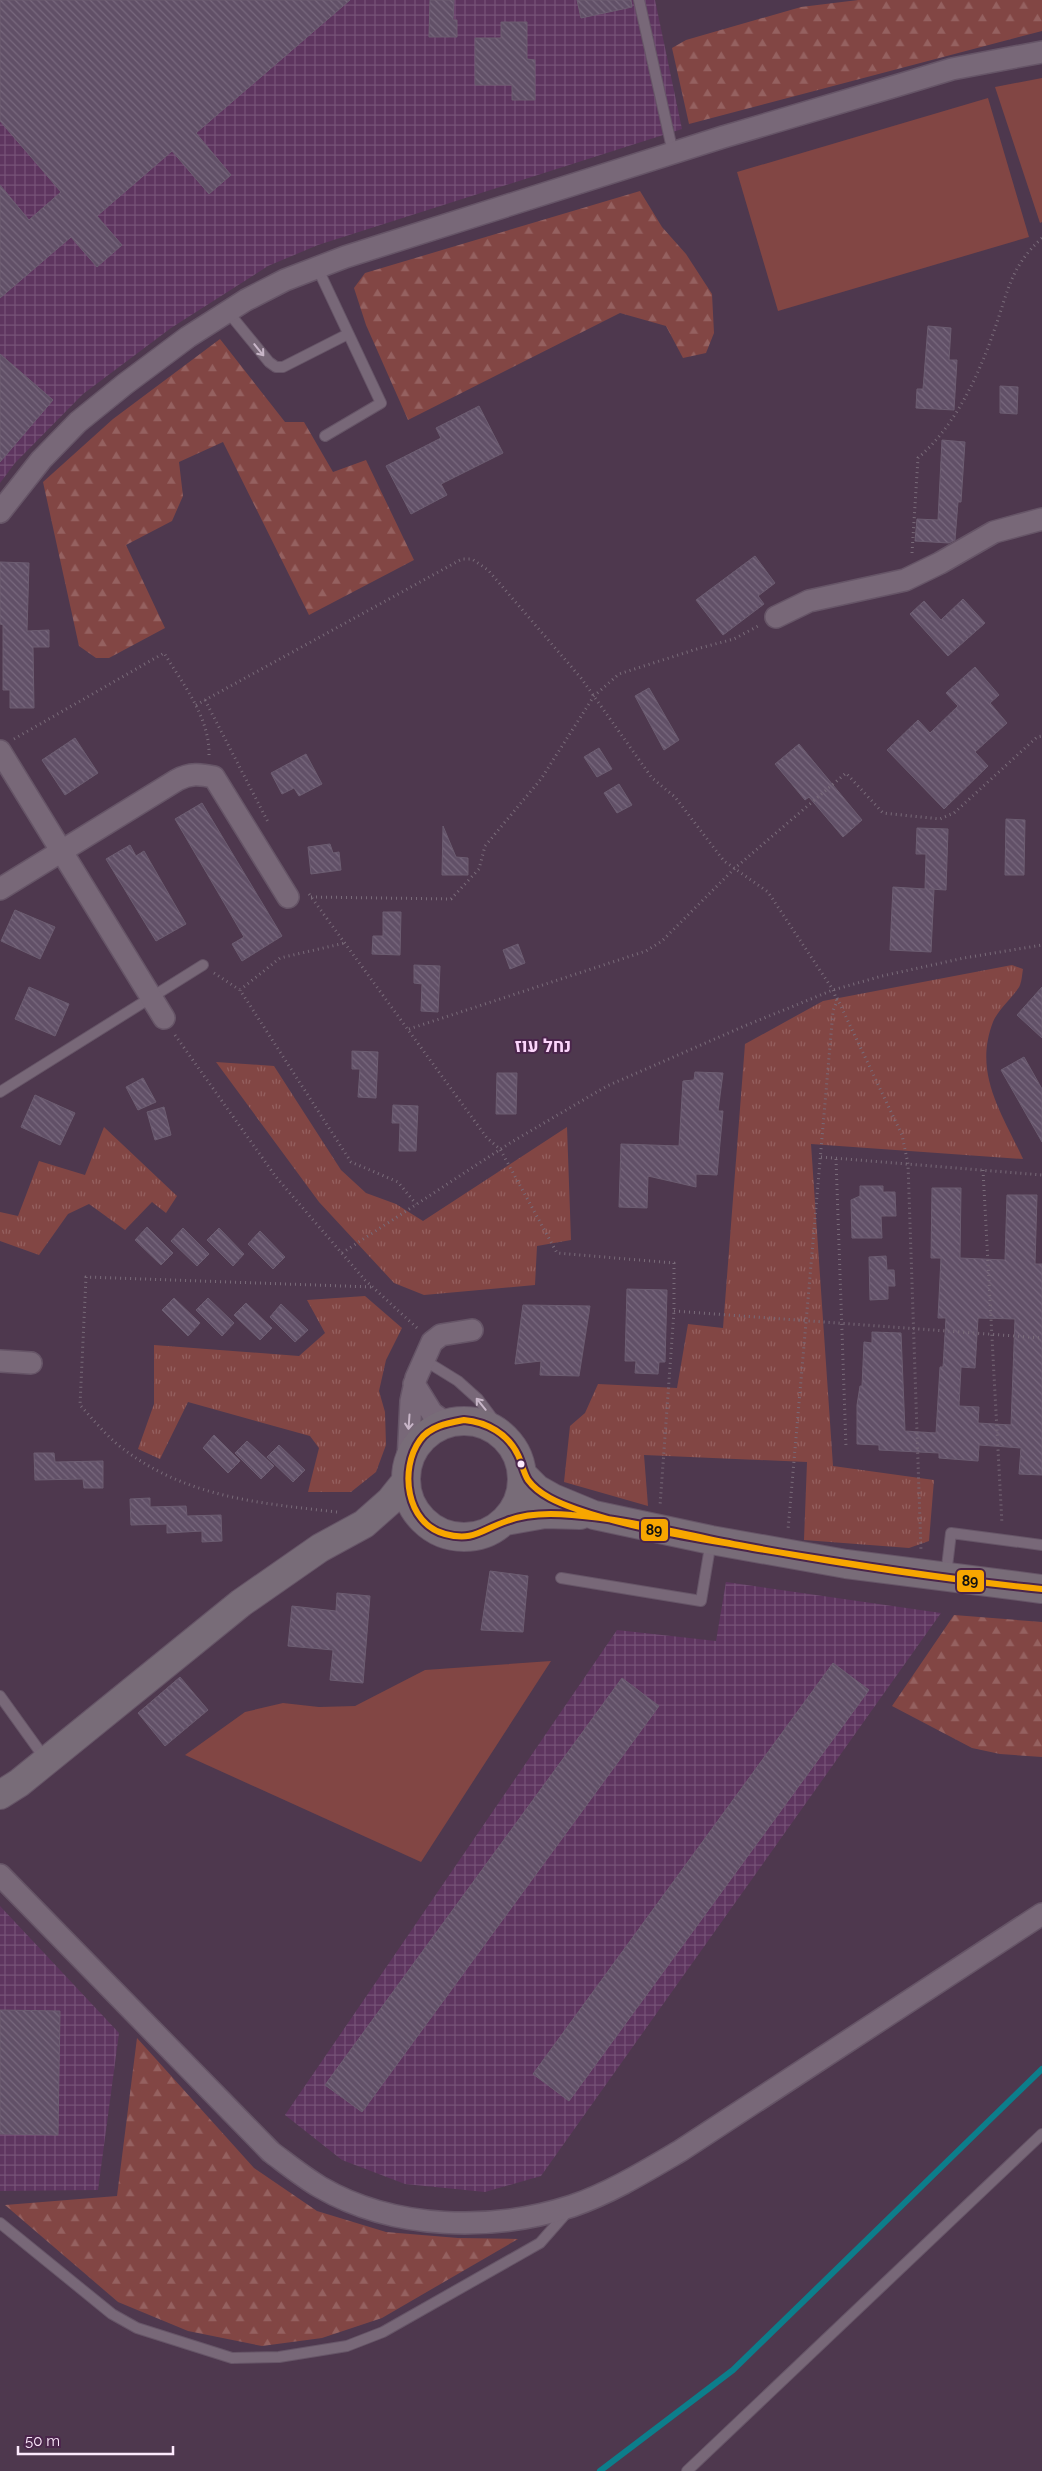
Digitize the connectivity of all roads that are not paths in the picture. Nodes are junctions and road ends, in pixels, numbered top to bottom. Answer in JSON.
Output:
{"nodes":[{"id":1,"x":639,"y":0,"type":"edge"},
{"id":2,"x":1042,"y":52,"type":"edge"},
{"id":3,"x":673,"y":153,"type":"junction"},
{"id":4,"x":317,"y":268,"type":"junction"},
{"id":5,"x":228,"y":312,"type":"junction"},
{"id":6,"x":348,"y":334,"type":"junction"},
{"id":7,"x":325,"y":436,"type":"dead end"},
{"id":8,"x":0,"y":512,"type":"edge"},
{"id":9,"x":1042,"y":519,"type":"edge"},
{"id":10,"x":776,"y":617,"type":"road end"},
{"id":11,"x":4,"y":746,"type":"edge"},
{"id":12,"x":62,"y":850,"type":"junction"},
{"id":13,"x":0,"y":889,"type":"edge"},
{"id":14,"x":297,"y":895,"type":"road end"},
{"id":15,"x":203,"y":966,"type":"road end"},
{"id":16,"x":151,"y":998,"type":"junction"},
{"id":17,"x":164,"y":1018,"type":"road end"},
{"id":18,"x":0,"y":1092,"type":"edge"},
{"id":19,"x":472,"y":1330,"type":"dead end"},
{"id":20,"x":428,"y":1351,"type":"junction"},
{"id":21,"x":0,"y":1361,"type":"edge"},
{"id":22,"x":31,"y":1363,"type":"dead end"},
{"id":23,"x":414,"y":1384,"type":"junction"},
{"id":24,"x":446,"y":1423,"type":"junction"},
{"id":25,"x":510,"y":1442,"type":"junction"},
{"id":26,"x":407,"y":1471,"type":"junction"},
{"id":27,"x":522,"y":1474,"type":"junction"},
{"id":28,"x":594,"y":1515,"type":"junction"},
{"id":29,"x":369,"y":1520,"type":"junction"},
{"id":30,"x":505,"y":1521,"type":"junction"},
{"id":31,"x":426,"y":1523,"type":"junction"},
{"id":32,"x":711,"y":1540,"type":"junction"},
{"id":33,"x":1042,"y":1545,"type":"edge"},
{"id":34,"x":934,"y":1576,"type":"junction"},
{"id":35,"x":561,"y":1578,"type":"dead end"},
{"id":36,"x":1042,"y":1589,"type":"edge"},
{"id":37,"x":0,"y":1696,"type":"edge"},
{"id":38,"x":46,"y":1760,"type":"junction"},
{"id":39,"x":9,"y":1789,"type":"edge"},
{"id":40,"x":0,"y":1810,"type":"edge"},
{"id":41,"x":0,"y":1875,"type":"edge"},
{"id":42,"x":0,"y":1882,"type":"edge"},
{"id":43,"x":19,"y":1896,"type":"junction"},
{"id":44,"x":1042,"y":1914,"type":"edge"},
{"id":45,"x":1042,"y":2134,"type":"edge"},
{"id":46,"x":572,"y":2206,"type":"junction"},
{"id":47,"x":0,"y":2223,"type":"edge"},
{"id":48,"x":687,"y":2471,"type":"edge"}],
"edges":[{"from":1,"to":3,"type":"lane"},
{"from":2,"to":3,"type":"street"},
{"from":3,"to":4,"type":"street"},
{"from":4,"to":5,"type":"street"},
{"from":4,"to":6,"type":"lane"},
{"from":5,"to":6,"type":"lane","one_way":true},
{"from":5,"to":8,"type":"street"},
{"from":6,"to":7,"type":"lane"},
{"from":9,"to":10,"type":"street"},
{"from":11,"to":12,"type":"street"},
{"from":12,"to":13,"type":"street"},
{"from":12,"to":14,"type":"street"},
{"from":12,"to":16,"type":"street"},
{"from":15,"to":16,"type":"lane"},
{"from":16,"to":17,"type":"street"},
{"from":16,"to":18,"type":"lane"},
{"from":19,"to":20,"type":"street"},
{"from":20,"to":23,"type":"street"},
{"from":25,"to":20,"type":"lane","one_way":true},
{"from":21,"to":22,"type":"street"},
{"from":23,"to":24,"type":"street"},
{"from":23,"to":26,"type":"street","one_way":true},
{"from":24,"to":25,"type":"street"},
{"from":24,"to":26,"type":"street"},
{"from":25,"to":27,"type":"street"},
{"from":26,"to":29,"type":"street"},
{"from":26,"to":31,"type":"street"},
{"from":27,"to":28,"type":"street"},
{"from":27,"to":30,"type":"street"},
{"from":28,"to":30,"type":"street"},
{"from":28,"to":32,"type":"street"},
{"from":29,"to":31,"type":"street"},
{"from":29,"to":38,"type":"street"},
{"from":30,"to":31,"type":"street"},
{"from":32,"to":34,"type":"street"},
{"from":32,"to":35,"type":"lane"},
{"from":33,"to":34,"type":"lane"},
{"from":34,"to":36,"type":"street"},
{"from":37,"to":38,"type":"lane"},
{"from":38,"to":39,"type":"street"},
{"from":39,"to":40,"type":"street"},
{"from":41,"to":43,"type":"street"},
{"from":42,"to":43,"type":"street"},
{"from":43,"to":46,"type":"street"},
{"from":44,"to":46,"type":"street"},
{"from":45,"to":48,"type":"lane"},
{"from":46,"to":47,"type":"lane"}]}
